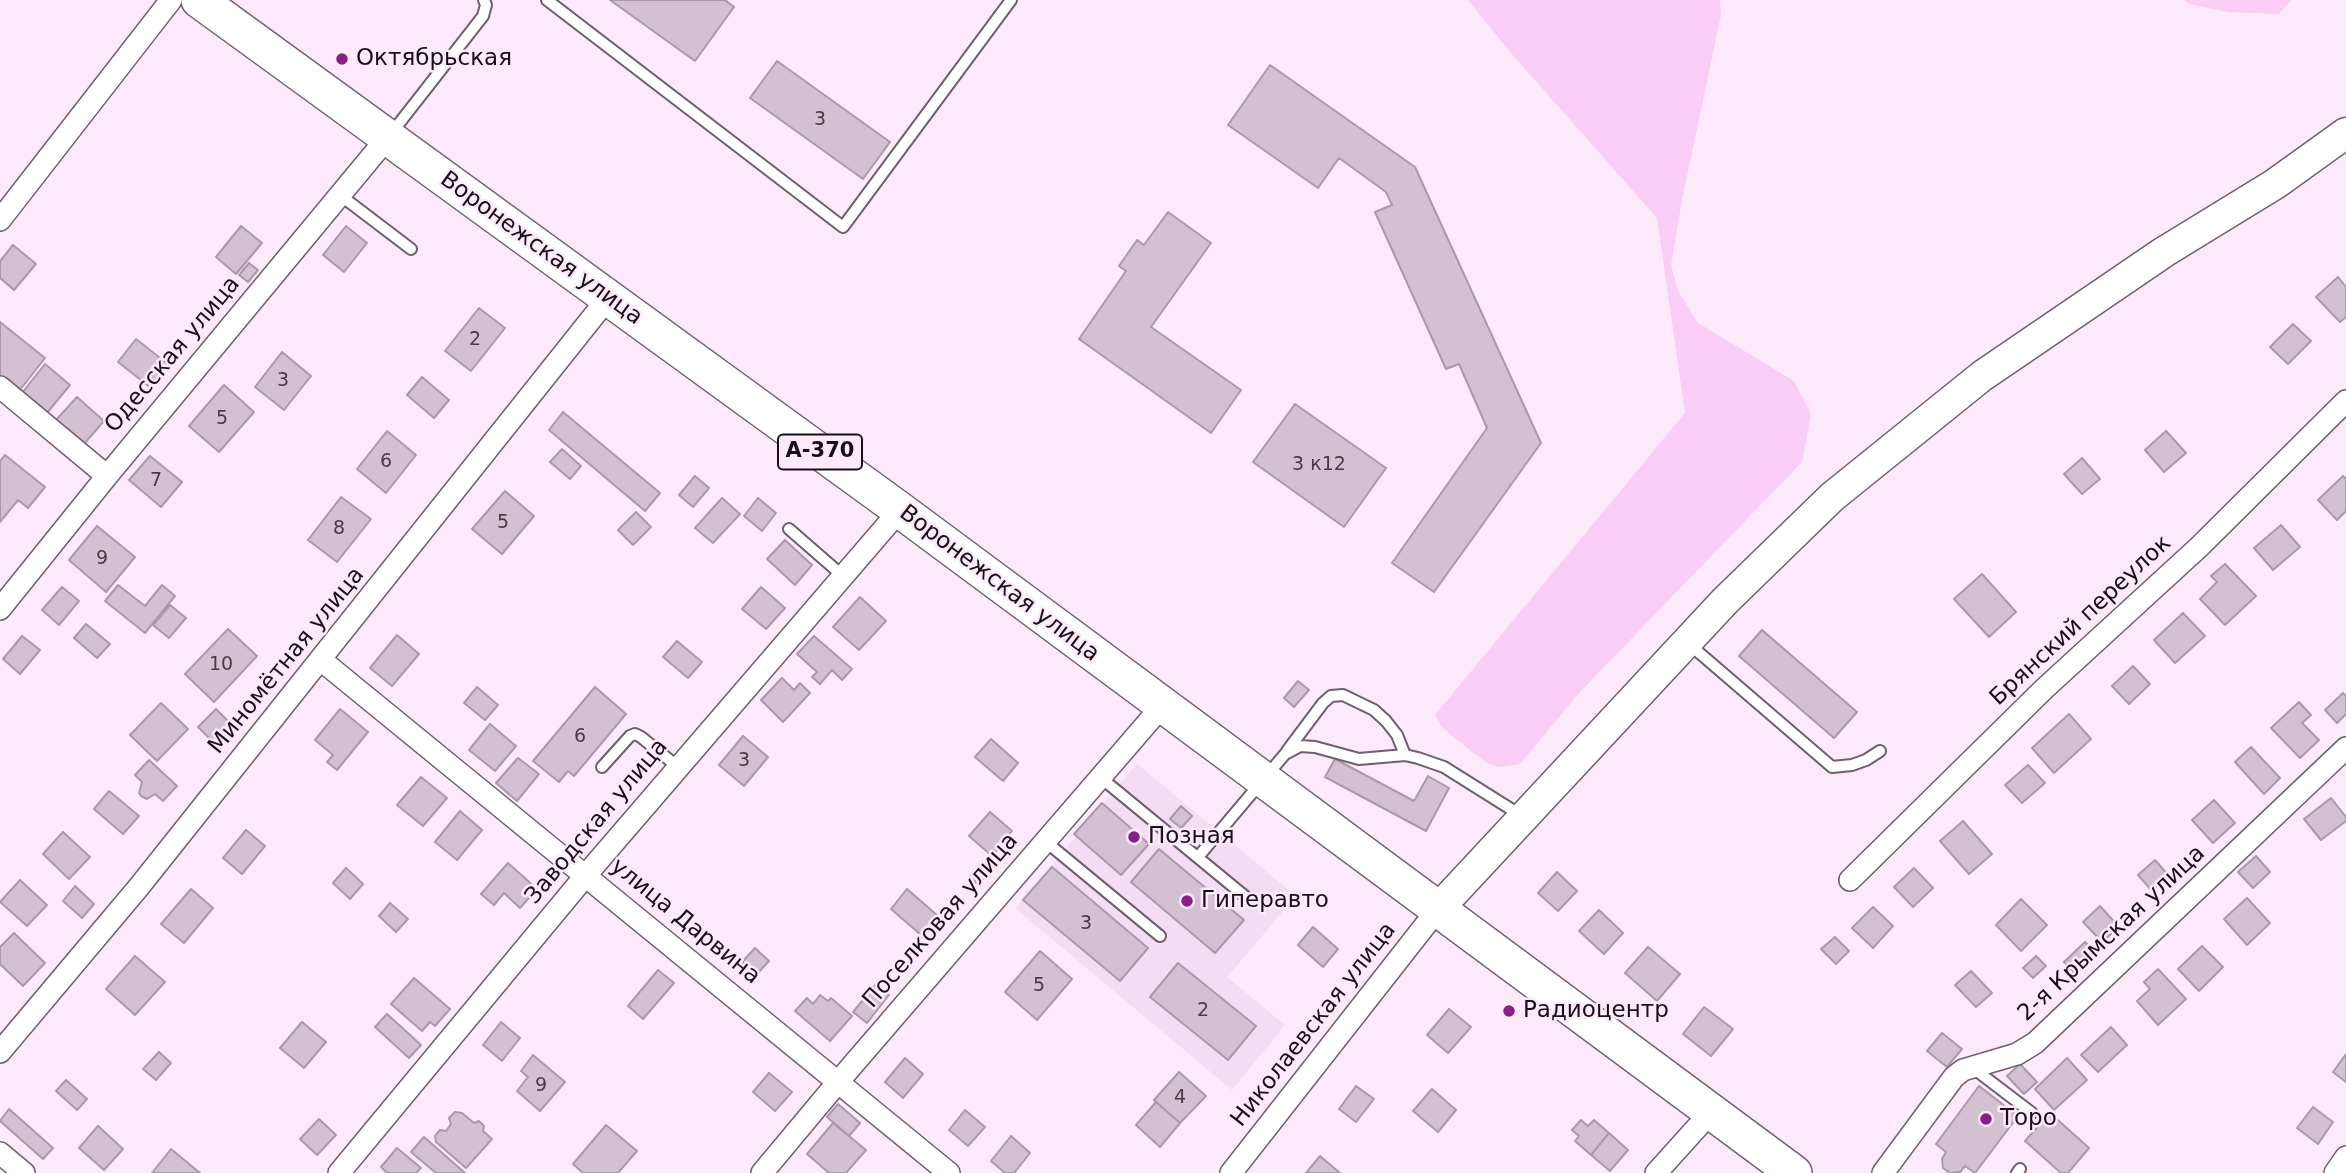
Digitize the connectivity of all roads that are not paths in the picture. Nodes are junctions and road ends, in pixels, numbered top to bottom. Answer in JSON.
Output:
{"nodes":[{"id":1,"x":171,"y":0,"type":"edge"},
{"id":2,"x":200,"y":0,"type":"edge"},
{"id":3,"x":484,"y":0,"type":"edge"},
{"id":4,"x":547,"y":0,"type":"edge"},
{"id":5,"x":1011,"y":0,"type":"edge"},
{"id":6,"x":2346,"y":133,"type":"edge"},
{"id":7,"x":388,"y":137,"type":"junction"},
{"id":8,"x":340,"y":195,"type":"junction"},
{"id":9,"x":0,"y":220,"type":"edge"},
{"id":10,"x":411,"y":249,"type":"dead end"},
{"id":11,"x":608,"y":298,"type":"junction"},
{"id":12,"x":0,"y":387,"type":"edge"},
{"id":13,"x":2346,"y":401,"type":"edge"},
{"id":14,"x":107,"y":475,"type":"junction"},
{"id":15,"x":900,"y":510,"type":"junction"},
{"id":16,"x":789,"y":529,"type":"dead end"},
{"id":17,"x":844,"y":576,"type":"junction"},
{"id":18,"x":0,"y":609,"type":"edge"},
{"id":19,"x":1687,"y":642,"type":"junction"},
{"id":20,"x":321,"y":660,"type":"junction"},
{"id":21,"x":1162,"y":706,"type":"junction"},
{"id":22,"x":2346,"y":748,"type":"edge"},
{"id":23,"x":1880,"y":751,"type":"dead end"},
{"id":24,"x":1285,"y":754,"type":"junction"},
{"id":25,"x":1405,"y":755,"type":"junction"},
{"id":26,"x":678,"y":767,"type":"junction"},
{"id":27,"x":602,"y":768,"type":"dead end"},
{"id":28,"x":1100,"y":777,"type":"junction"},
{"id":29,"x":1263,"y":780,"type":"junction"},
{"id":30,"x":1523,"y":817,"type":"junction"},
{"id":31,"x":1045,"y":841,"type":"junction"},
{"id":32,"x":1198,"y":858,"type":"junction"},
{"id":33,"x":586,"y":875,"type":"junction"},
{"id":34,"x":1850,"y":880,"type":"dead end"},
{"id":35,"x":1247,"y":898,"type":"dead end"},
{"id":36,"x":1438,"y":909,"type":"junction"},
{"id":37,"x":1160,"y":936,"type":"dead end"},
{"id":38,"x":0,"y":1052,"type":"edge"},
{"id":39,"x":1971,"y":1066,"type":"junction"},
{"id":40,"x":838,"y":1082,"type":"junction"},
{"id":41,"x":1711,"y":1112,"type":"junction"},
{"id":42,"x":2032,"y":1113,"type":"dead end"},
{"id":43,"x":0,"y":1153,"type":"edge"},
{"id":44,"x":2346,"y":1157,"type":"edge"},
{"id":45,"x":24,"y":1173,"type":"edge"},
{"id":46,"x":339,"y":1173,"type":"edge"},
{"id":47,"x":762,"y":1173,"type":"edge"},
{"id":48,"x":949,"y":1173,"type":"edge"},
{"id":49,"x":1231,"y":1173,"type":"edge"},
{"id":50,"x":1656,"y":1173,"type":"edge"},
{"id":51,"x":1794,"y":1173,"type":"edge"},
{"id":52,"x":1883,"y":1173,"type":"edge"},
{"id":53,"x":2334,"y":1173,"type":"edge"}],
"edges":[{"from":1,"to":9,"type":"street"},
{"from":2,"to":7,"type":"highway","name":"Воронежская улица","number":"А-370"},
{"from":3,"to":7,"type":"lane"},
{"from":4,"to":5,"type":"lane"},
{"from":6,"to":19,"type":"main road"},
{"from":7,"to":8,"type":"street","name":"Одесская улица"},
{"from":7,"to":11,"type":"highway","name":"Воронежская улица","number":"А-370"},
{"from":8,"to":10,"type":"lane"},
{"from":8,"to":14,"type":"street","name":"Одесская улица"},
{"from":11,"to":15,"type":"highway","name":"Воронежская улица","number":"А-370"},
{"from":11,"to":20,"type":"street","name":"Миномётная улица"},
{"from":12,"to":14,"type":"street"},
{"from":13,"to":34,"type":"street","name":"Брянский переулок"},
{"from":14,"to":18,"type":"street","name":"Одесская улица"},
{"from":15,"to":17,"type":"street","name":"Заводская улица"},
{"from":15,"to":21,"type":"highway","name":"Воронежская улица","number":"А-370"},
{"from":16,"to":17,"type":"lane"},
{"from":17,"to":26,"type":"street","name":"Заводская улица"},
{"from":19,"to":23,"type":"lane"},
{"from":19,"to":30,"type":"main road"},
{"from":20,"to":33,"type":"street","name":"улица Дарвина"},
{"from":20,"to":38,"type":"street","name":"Миномётная улица"},
{"from":21,"to":28,"type":"street","name":"Поселковая улица"},
{"from":21,"to":29,"type":"highway","name":"Воронежская улица","number":"А-370"},
{"from":22,"to":39,"type":"street","name":"2-я Крымская улица"},
{"from":24,"to":25,"type":"lane"},
{"from":24,"to":25,"type":"lane"},
{"from":24,"to":29,"type":"lane"},
{"from":25,"to":30,"type":"lane"},
{"from":26,"to":27,"type":"lane"},
{"from":26,"to":33,"type":"street","name":"Заводская улица"},
{"from":28,"to":31,"type":"street","name":"Поселковая улица"},
{"from":28,"to":32,"type":"lane"},
{"from":29,"to":32,"type":"lane"},
{"from":29,"to":36,"type":"highway","name":"Воронежская улица","number":"А-370"},
{"from":30,"to":36,"type":"main road"},
{"from":31,"to":37,"type":"lane"},
{"from":31,"to":40,"type":"street","name":"Поселковая улица"},
{"from":32,"to":35,"type":"lane"},
{"from":33,"to":40,"type":"street","name":"улица Дарвина"},
{"from":33,"to":46,"type":"street","name":"Заводская улица"},
{"from":36,"to":41,"type":"highway","name":"Воронежская улица","number":"А-370"},
{"from":36,"to":49,"type":"street","name":"Николаевская улица"},
{"from":39,"to":42,"type":"lane"},
{"from":39,"to":52,"type":"street","name":"2-я Крымская улица"},
{"from":40,"to":47,"type":"street","name":"Поселковая улица"},
{"from":40,"to":48,"type":"street","name":"улица Дарвина"},
{"from":41,"to":50,"type":"street"},
{"from":41,"to":51,"type":"highway","name":"Воронежская улица","number":"А-370"},
{"from":43,"to":45,"type":"street"},
{"from":44,"to":53,"type":"street"}]}
